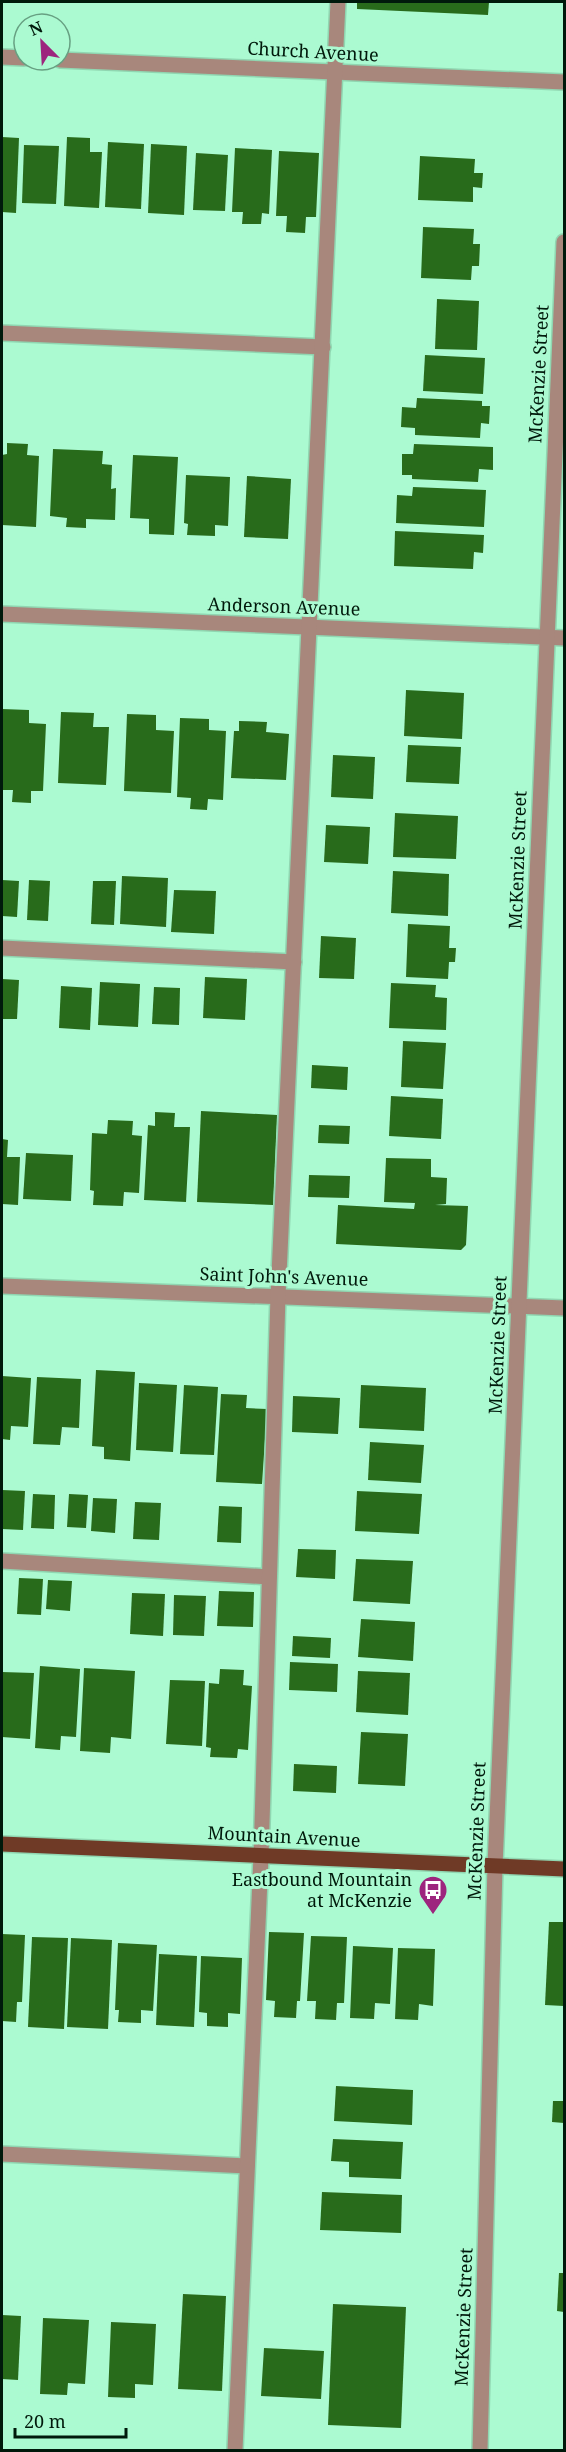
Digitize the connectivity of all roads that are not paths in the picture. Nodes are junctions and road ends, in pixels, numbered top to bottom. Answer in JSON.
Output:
{"nodes":[{"id":1,"x":338,"y":2,"type":"edge"},
{"id":2,"x":72,"y":61,"type":"edge"},
{"id":3,"x":335,"y":72,"type":"junction"},
{"id":4,"x":564,"y":82,"type":"edge"},
{"id":5,"x":564,"y":242,"type":"edge"},
{"id":6,"x":2,"y":333,"type":"edge"},
{"id":7,"x":323,"y":347,"type":"junction"},
{"id":8,"x":2,"y":614,"type":"edge"},
{"id":9,"x":310,"y":628,"type":"junction"},
{"id":10,"x":546,"y":637,"type":"junction"},
{"id":11,"x":564,"y":638,"type":"edge"},
{"id":12,"x":2,"y":948,"type":"edge"},
{"id":13,"x":294,"y":962,"type":"junction"},
{"id":14,"x":2,"y":1286,"type":"edge"},
{"id":15,"x":278,"y":1296,"type":"junction"},
{"id":16,"x":519,"y":1306,"type":"junction"},
{"id":17,"x":564,"y":1308,"type":"edge"},
{"id":18,"x":2,"y":1561,"type":"edge"},
{"id":19,"x":270,"y":1577,"type":"junction"},
{"id":20,"x":2,"y":1845,"type":"edge"},
{"id":21,"x":261,"y":1856,"type":"junction"},
{"id":22,"x":495,"y":1866,"type":"junction"},
{"id":23,"x":564,"y":1869,"type":"edge"},
{"id":24,"x":2,"y":2154,"type":"edge"},
{"id":25,"x":248,"y":2166,"type":"junction"},
{"id":26,"x":235,"y":2451,"type":"edge"},
{"id":27,"x":480,"y":2451,"type":"edge"}],
"edges":[{"from":1,"to":3,"type":"street"},
{"from":2,"to":3,"type":"street","name":"Church Avenue"},
{"from":3,"to":4,"type":"street","name":"Church Avenue"},
{"from":3,"to":7,"type":"street"},
{"from":5,"to":10,"type":"street","name":"McKenzie Street"},
{"from":6,"to":7,"type":"street"},
{"from":7,"to":9,"type":"street"},
{"from":8,"to":9,"type":"street","name":"Anderson Avenue"},
{"from":9,"to":10,"type":"street","name":"Anderson Avenue"},
{"from":9,"to":13,"type":"street"},
{"from":10,"to":11,"type":"street","name":"Anderson Avenue"},
{"from":10,"to":16,"type":"street","name":"McKenzie Street"},
{"from":12,"to":13,"type":"street"},
{"from":13,"to":15,"type":"street"},
{"from":14,"to":15,"type":"street","name":"Saint John's Avenue"},
{"from":15,"to":16,"type":"street","name":"Saint John's Avenue"},
{"from":15,"to":19,"type":"street"},
{"from":16,"to":17,"type":"street","name":"Saint John's Avenue"},
{"from":16,"to":22,"type":"street","name":"McKenzie Street"},
{"from":18,"to":19,"type":"street"},
{"from":19,"to":21,"type":"street"},
{"from":20,"to":21,"type":"main road","name":"Mountain Avenue"},
{"from":21,"to":22,"type":"main road","name":"Mountain Avenue"},
{"from":21,"to":25,"type":"street"},
{"from":22,"to":23,"type":"main road","name":"Mountain Avenue"},
{"from":22,"to":27,"type":"street","name":"McKenzie Street"},
{"from":24,"to":25,"type":"street"},
{"from":25,"to":26,"type":"street"}]}
